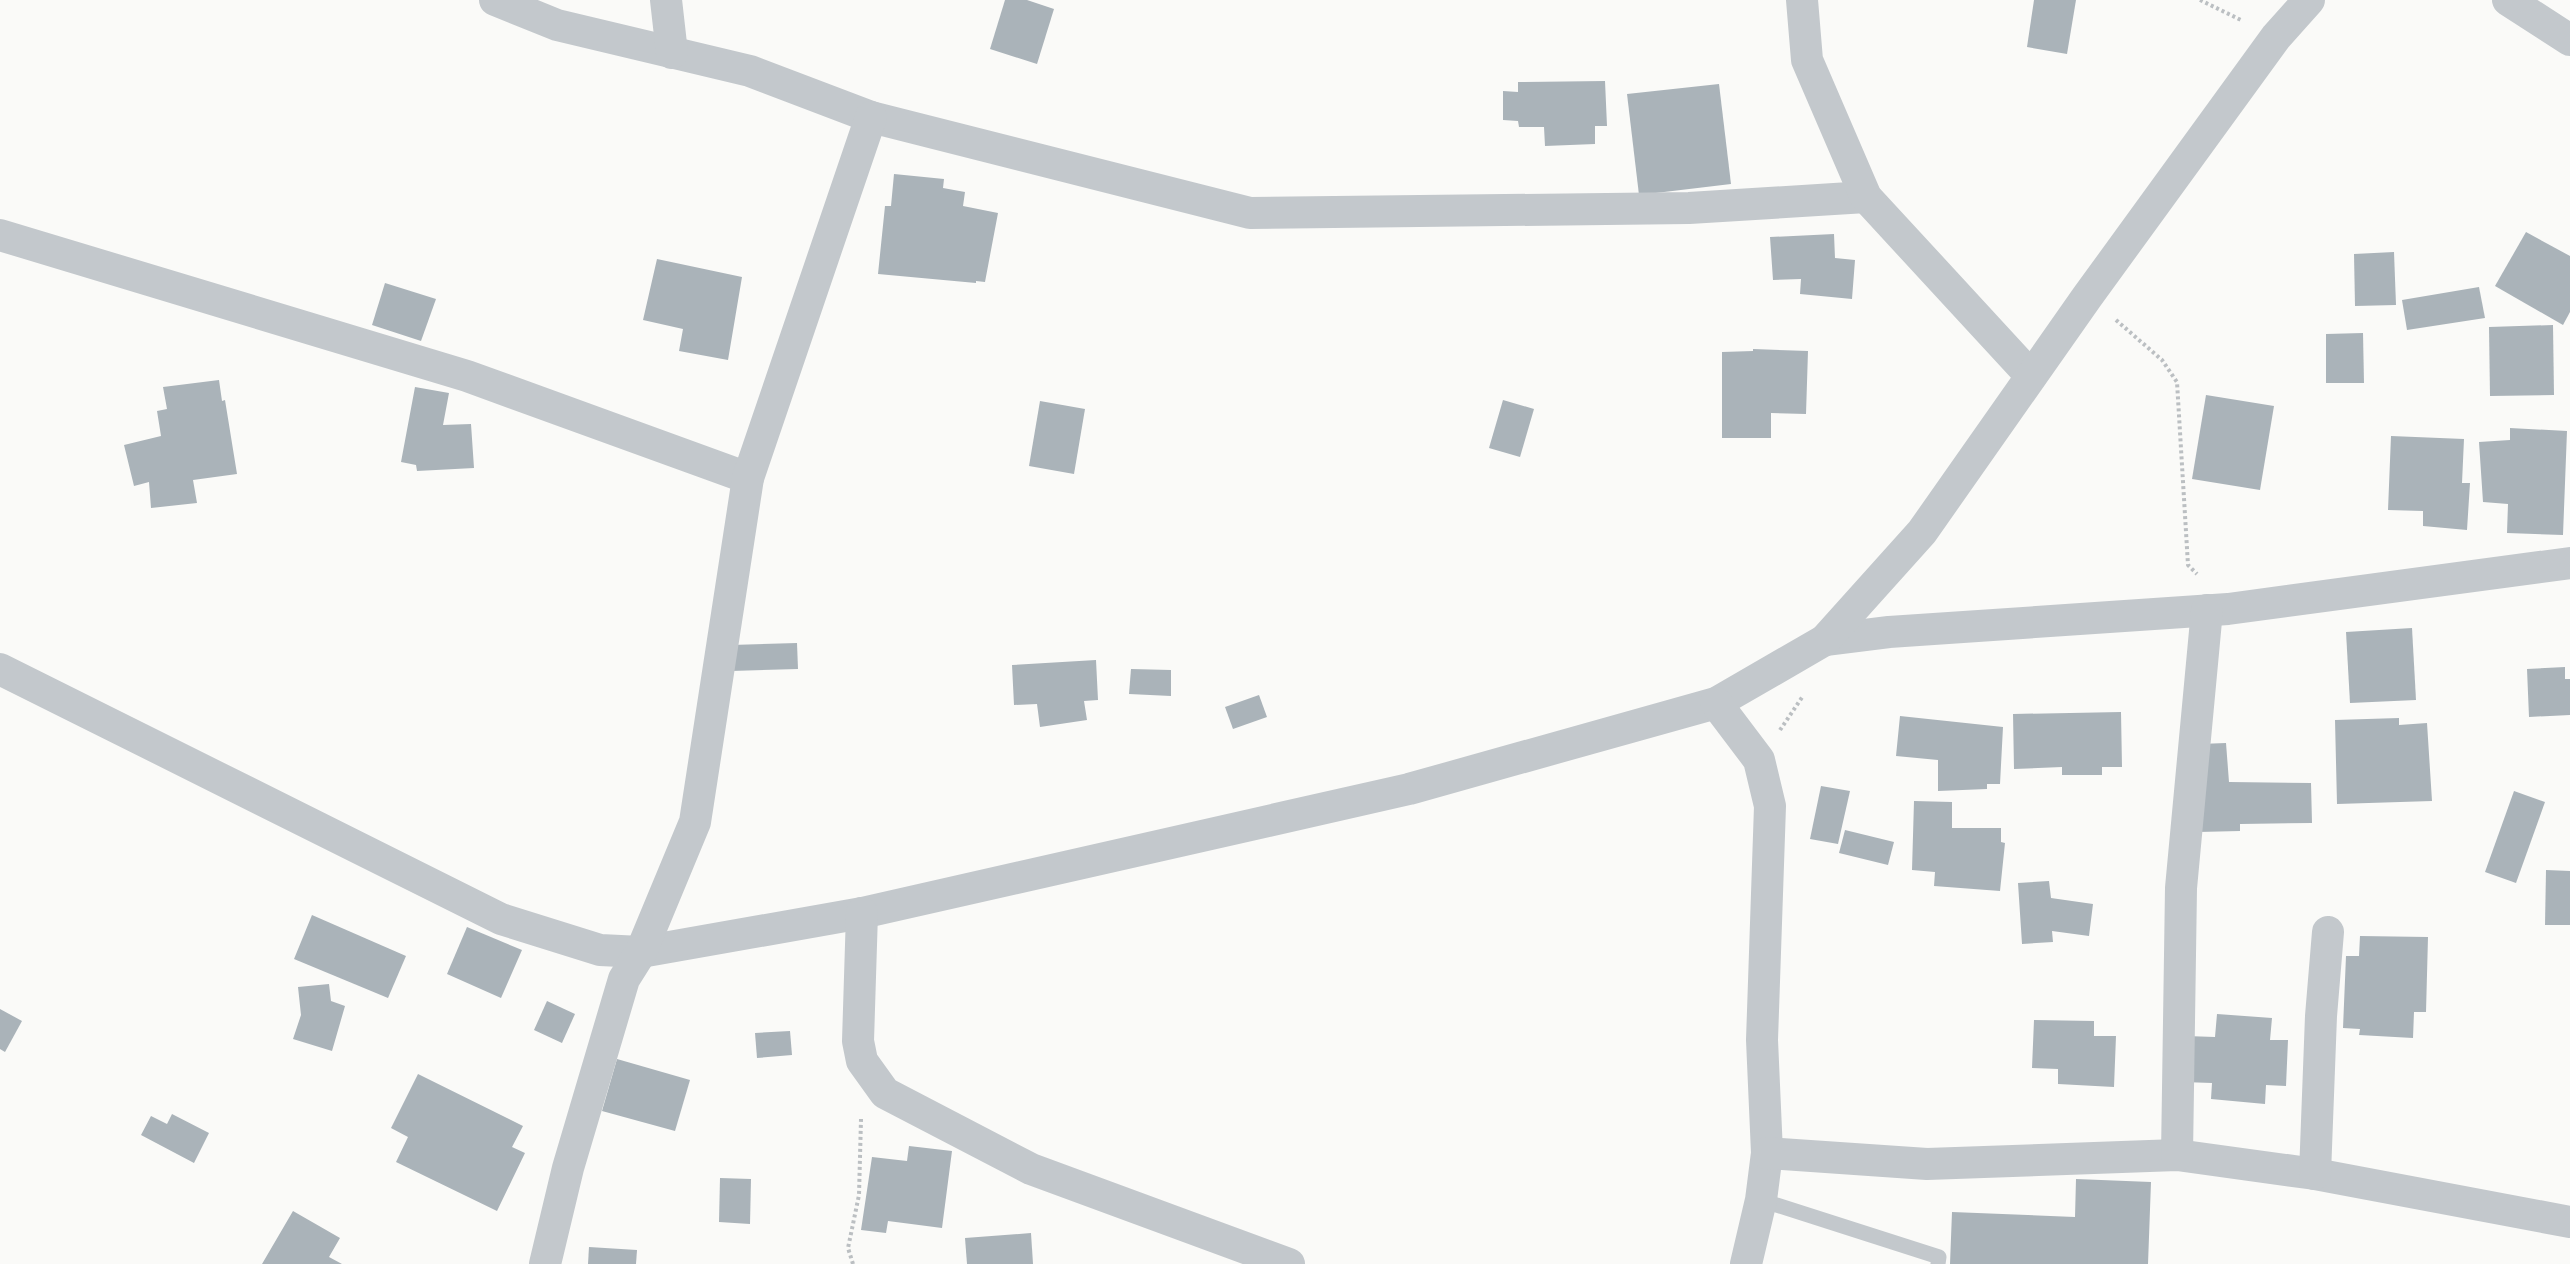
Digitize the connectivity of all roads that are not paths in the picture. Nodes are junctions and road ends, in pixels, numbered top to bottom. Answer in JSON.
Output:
{"nodes":[{"id":1,"x":495,"y":0,"type":"edge"},
{"id":2,"x":666,"y":0,"type":"edge"},
{"id":3,"x":1802,"y":0,"type":"edge"},
{"id":4,"x":2309,"y":0,"type":"edge"},
{"id":5,"x":2508,"y":0,"type":"edge"},
{"id":6,"x":2570,"y":40,"type":"edge"},
{"id":7,"x":672,"y":52,"type":"junction"},
{"id":8,"x":871,"y":117,"type":"junction"},
{"id":9,"x":1866,"y":197,"type":"junction"},
{"id":10,"x":0,"y":235,"type":"edge"},
{"id":11,"x":2031,"y":376,"type":"junction"},
{"id":12,"x":748,"y":478,"type":"junction"},
{"id":13,"x":2570,"y":563,"type":"edge"},
{"id":14,"x":2217,"y":610,"type":"junction"},
{"id":15,"x":1825,"y":640,"type":"junction"},
{"id":16,"x":0,"y":669,"type":"edge"},
{"id":17,"x":1716,"y":703,"type":"junction"},
{"id":18,"x":862,"y":913,"type":"junction"},
{"id":19,"x":2328,"y":932,"type":"dead end"},
{"id":20,"x":641,"y":952,"type":"junction"},
{"id":21,"x":1767,"y":1153,"type":"junction"},
{"id":22,"x":2176,"y":1155,"type":"junction"},
{"id":23,"x":2315,"y":1174,"type":"junction"},
{"id":24,"x":1761,"y":1200,"type":"junction"},
{"id":25,"x":2570,"y":1222,"type":"edge"},
{"id":26,"x":545,"y":1264,"type":"edge"},
{"id":27,"x":1289,"y":1264,"type":"edge"},
{"id":28,"x":1746,"y":1264,"type":"edge"},
{"id":29,"x":1938,"y":1264,"type":"edge"}],
"edges":[{"from":1,"to":7,"type":"street"},
{"from":2,"to":7,"type":"street"},
{"from":3,"to":9,"type":"street"},
{"from":4,"to":11,"type":"street"},
{"from":5,"to":6,"type":"street"},
{"from":7,"to":8,"type":"street"},
{"from":8,"to":9,"type":"street"},
{"from":8,"to":12,"type":"street"},
{"from":9,"to":11,"type":"street"},
{"from":10,"to":12,"type":"street"},
{"from":11,"to":15,"type":"street"},
{"from":12,"to":20,"type":"street"},
{"from":13,"to":14,"type":"street"},
{"from":14,"to":15,"type":"street"},
{"from":14,"to":22,"type":"street"},
{"from":15,"to":17,"type":"street"},
{"from":16,"to":20,"type":"street"},
{"from":17,"to":18,"type":"street"},
{"from":17,"to":21,"type":"street"},
{"from":18,"to":20,"type":"street"},
{"from":18,"to":27,"type":"street"},
{"from":19,"to":23,"type":"street"},
{"from":20,"to":26,"type":"street"},
{"from":21,"to":22,"type":"street"},
{"from":21,"to":24,"type":"street"},
{"from":22,"to":23,"type":"street"},
{"from":23,"to":25,"type":"street"},
{"from":24,"to":28,"type":"street"},
{"from":24,"to":29,"type":"lane"}]}
